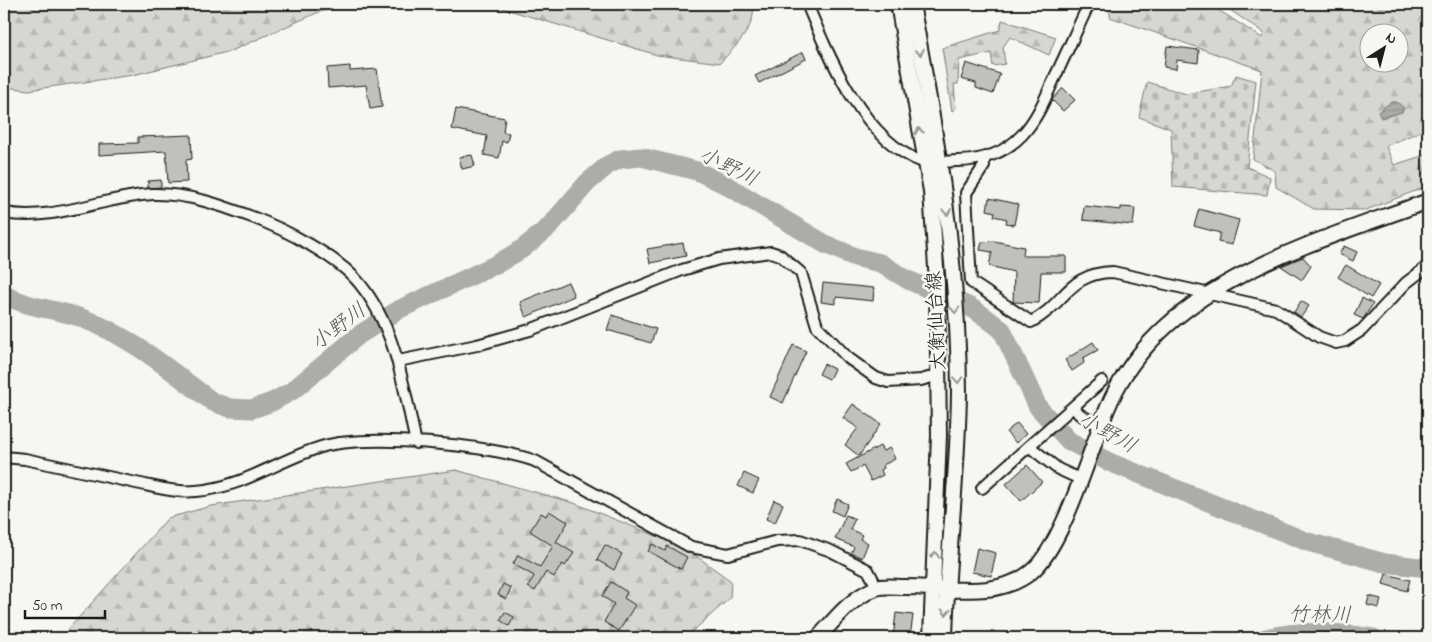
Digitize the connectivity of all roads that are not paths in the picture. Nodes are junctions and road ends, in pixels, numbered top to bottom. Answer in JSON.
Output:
{"nodes":[{"id":1,"x":807,"y":4,"type":"edge"},
{"id":2,"x":898,"y":4,"type":"edge"},
{"id":3,"x":912,"y":4,"type":"edge"},
{"id":4,"x":1089,"y":4,"type":"edge"},
{"id":5,"x":984,"y":158,"type":"junction"},
{"id":6,"x":925,"y":162,"type":"junction"},
{"id":7,"x":941,"y":162,"type":"junction"},
{"id":8,"x":1428,"y":201,"type":"edge"},
{"id":9,"x":4,"y":213,"type":"edge"},
{"id":10,"x":1428,"y":266,"type":"edge"},
{"id":11,"x":1206,"y":295,"type":"junction"},
{"id":12,"x":398,"y":361,"type":"junction"},
{"id":13,"x":939,"y":375,"type":"junction"},
{"id":14,"x":1102,"y":382,"type":"dead end"},
{"id":15,"x":1074,"y":407,"type":"junction"},
{"id":16,"x":1098,"y":430,"type":"junction"},
{"id":17,"x":416,"y":443,"type":"junction"},
{"id":18,"x":1033,"y":444,"type":"junction"},
{"id":19,"x":4,"y":457,"type":"edge"},
{"id":20,"x":1082,"y":474,"type":"junction"},
{"id":21,"x":982,"y":488,"type":"dead end"},
{"id":22,"x":877,"y":587,"type":"junction"},
{"id":23,"x":941,"y":587,"type":"junction"},
{"id":24,"x":818,"y":638,"type":"edge"},
{"id":25,"x":931,"y":638,"type":"edge"},
{"id":26,"x":945,"y":638,"type":"edge"}],
"edges":[{"from":1,"to":6,"type":"street"},
{"from":6,"to":2,"type":"main road","name":"大衡仙台線","one_way":true},
{"from":3,"to":7,"type":"main road","name":"大衡仙台線","one_way":true},
{"from":4,"to":5,"type":"street"},
{"from":5,"to":7,"type":"street"},
{"from":5,"to":11,"type":"street"},
{"from":6,"to":7,"type":"street"},
{"from":6,"to":13,"type":"main road","name":"大衡仙台線"},
{"from":7,"to":23,"type":"main road","name":"大衡仙台線","one_way":true},
{"from":8,"to":11,"type":"main road"},
{"from":9,"to":12,"type":"street"},
{"from":10,"to":11,"type":"street"},
{"from":11,"to":16,"type":"main road"},
{"from":12,"to":13,"type":"street"},
{"from":12,"to":17,"type":"street"},
{"from":23,"to":13,"type":"main road","name":"大衡仙台線","one_way":true},
{"from":14,"to":15,"type":"street"},
{"from":15,"to":16,"type":"street"},
{"from":15,"to":18,"type":"street"},
{"from":16,"to":20,"type":"main road"},
{"from":17,"to":19,"type":"street"},
{"from":17,"to":22,"type":"street"},
{"from":18,"to":20,"type":"street"},
{"from":18,"to":21,"type":"street"},
{"from":20,"to":23,"type":"main road"},
{"from":22,"to":23,"type":"main road"},
{"from":22,"to":24,"type":"main road"},
{"from":23,"to":25,"type":"main road","name":"大衡仙台線"},
{"from":23,"to":26,"type":"main road","name":"大衡仙台線","one_way":true}]}
